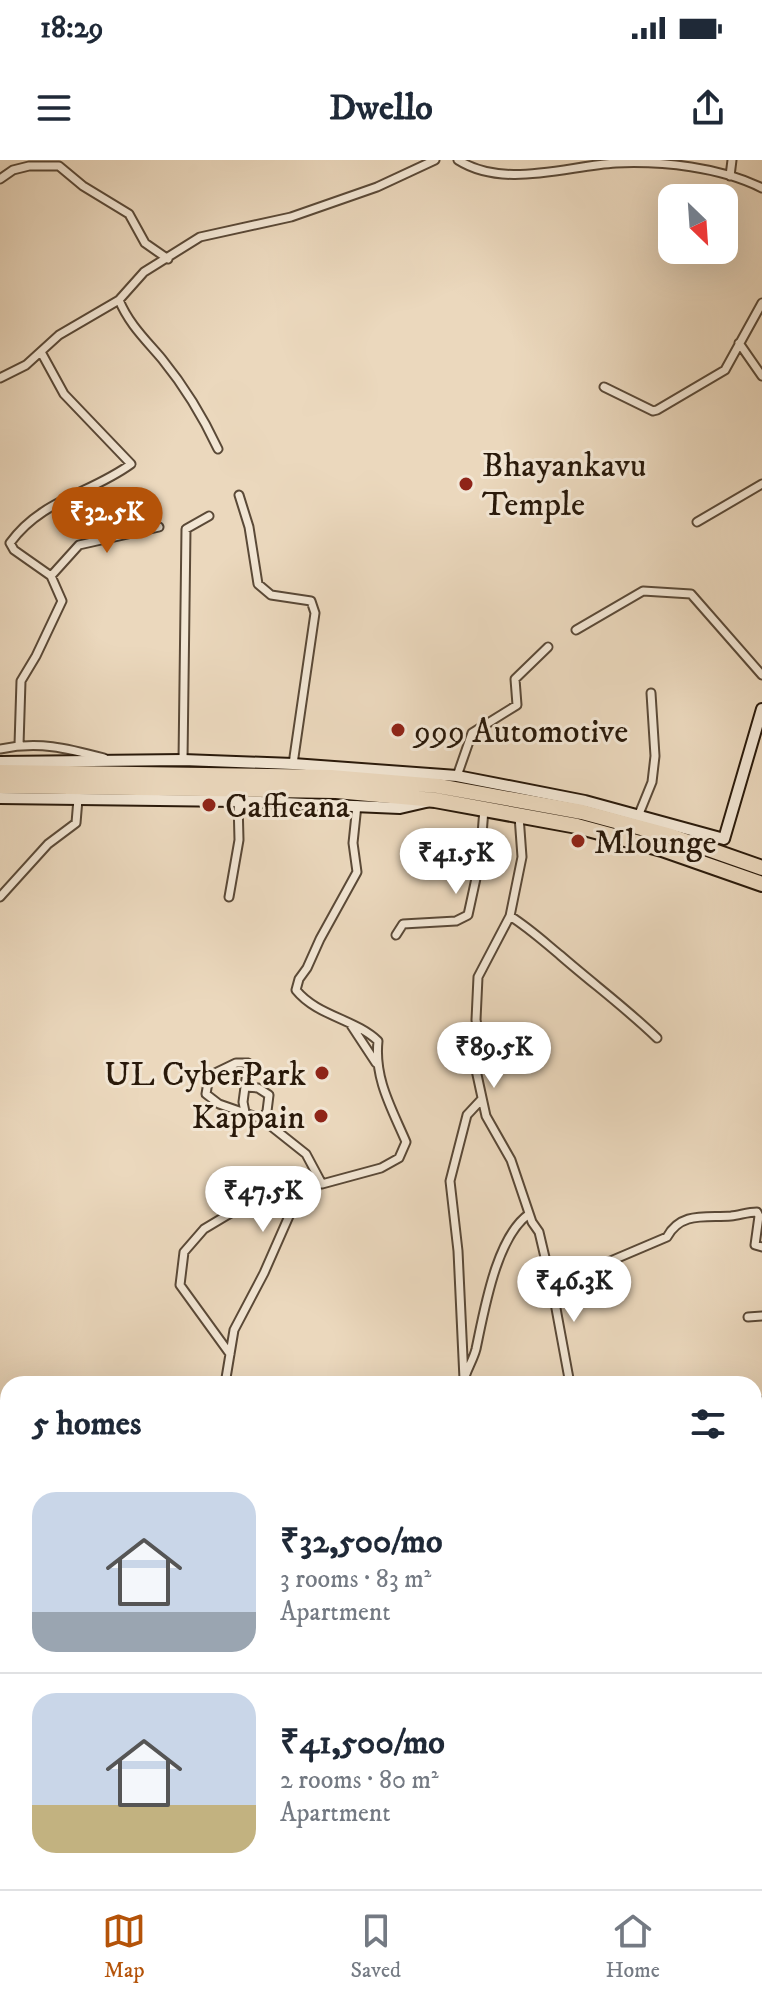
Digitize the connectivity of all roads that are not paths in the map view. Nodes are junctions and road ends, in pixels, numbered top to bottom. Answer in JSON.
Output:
{"nodes":[{"id":1,"x":10,"y":160,"type":"edge"},
{"id":2,"x":435,"y":160,"type":"edge"},
{"id":3,"x":458,"y":160,"type":"edge"},
{"id":4,"x":732,"y":160,"type":"edge"},
{"id":5,"x":13,"y":170,"type":"junction"},
{"id":6,"x":730,"y":176,"type":"junction"},
{"id":7,"x":0,"y":179,"type":"edge"},
{"id":8,"x":762,"y":188,"type":"edge"},
{"id":9,"x":168,"y":259,"type":"junction"},
{"id":10,"x":144,"y":272,"type":"junction"},
{"id":11,"x":154,"y":278,"type":"dead end"},
{"id":12,"x":119,"y":300,"type":"junction"},
{"id":13,"x":762,"y":303,"type":"edge"},
{"id":14,"x":739,"y":343,"type":"junction"},
{"id":15,"x":41,"y":352,"type":"junction"},
{"id":16,"x":762,"y":376,"type":"edge"},
{"id":17,"x":0,"y":378,"type":"edge"},
{"id":18,"x":604,"y":387,"type":"dead end"},
{"id":19,"x":218,"y":449,"type":"dead end"},
{"id":20,"x":762,"y":484,"type":"edge"},
{"id":21,"x":239,"y":495,"type":"dead end"},
{"id":22,"x":209,"y":516,"type":"dead end"},
{"id":23,"x":697,"y":522,"type":"dead end"},
{"id":24,"x":159,"y":527,"type":"dead end"},
{"id":25,"x":10,"y":543,"type":"junction"},
{"id":26,"x":0,"y":545,"type":"edge"},
{"id":27,"x":51,"y":576,"type":"junction"},
{"id":28,"x":576,"y":630,"type":"dead end"},
{"id":29,"x":548,"y":647,"type":"dead end"},
{"id":30,"x":762,"y":675,"type":"edge"},
{"id":31,"x":651,"y":693,"type":"dead end"},
{"id":32,"x":762,"y":709,"type":"edge"},
{"id":33,"x":19,"y":745,"type":"junction"},
{"id":34,"x":0,"y":749,"type":"edge"},
{"id":35,"x":109,"y":760,"type":"junction"},
{"id":36,"x":183,"y":760,"type":"junction"},
{"id":37,"x":0,"y":762,"type":"edge"},
{"id":38,"x":293,"y":764,"type":"junction"},
{"id":39,"x":0,"y":772,"type":"edge"},
{"id":40,"x":457,"y":776,"type":"junction"},
{"id":41,"x":0,"y":786,"type":"edge"},
{"id":42,"x":83,"y":786,"type":"junction"},
{"id":43,"x":0,"y":798,"type":"edge"},
{"id":44,"x":435,"y":800,"type":"junction"},
{"id":45,"x":238,"y":801,"type":"junction"},
{"id":46,"x":357,"y":805,"type":"junction"},
{"id":47,"x":484,"y":809,"type":"junction"},
{"id":48,"x":639,"y":814,"type":"junction"},
{"id":49,"x":519,"y":816,"type":"junction"},
{"id":50,"x":762,"y":868,"type":"edge"},
{"id":51,"x":762,"y":884,"type":"edge"},
{"id":52,"x":0,"y":897,"type":"edge"},
{"id":53,"x":229,"y":897,"type":"dead end"},
{"id":54,"x":510,"y":916,"type":"junction"},
{"id":55,"x":396,"y":935,"type":"dead end"},
{"id":56,"x":351,"y":1025,"type":"junction"},
{"id":57,"x":657,"y":1038,"type":"dead end"},
{"id":58,"x":378,"y":1066,"type":"junction"},
{"id":59,"x":245,"y":1087,"type":"junction"},
{"id":60,"x":481,"y":1100,"type":"junction"},
{"id":61,"x":245,"y":1112,"type":"junction"},
{"id":62,"x":262,"y":1119,"type":"junction"},
{"id":63,"x":322,"y":1184,"type":"junction"},
{"id":64,"x":311,"y":1189,"type":"junction"},
{"id":65,"x":529,"y":1214,"type":"junction"},
{"id":66,"x":762,"y":1247,"type":"edge"},
{"id":67,"x":548,"y":1270,"type":"junction"},
{"id":68,"x":762,"y":1316,"type":"edge"},
{"id":69,"x":748,"y":1317,"type":"dead end"},
{"id":70,"x":230,"y":1354,"type":"junction"},
{"id":71,"x":226,"y":1376,"type":"edge"},
{"id":72,"x":464,"y":1376,"type":"edge"},
{"id":73,"x":466,"y":1376,"type":"edge"},
{"id":74,"x":568,"y":1376,"type":"edge"}],
"edges":[{"from":1,"to":5,"type":"street"},
{"from":2,"to":9,"type":"street"},
{"from":3,"to":6,"type":"street"},
{"from":4,"to":6,"type":"street"},
{"from":5,"to":7,"type":"street"},
{"from":5,"to":9,"type":"street"},
{"from":6,"to":8,"type":"street"},
{"from":9,"to":10,"type":"street"},
{"from":10,"to":11,"type":"street"},
{"from":10,"to":12,"type":"street"},
{"from":12,"to":15,"type":"street"},
{"from":12,"to":19,"type":"street"},
{"from":13,"to":14,"type":"street"},
{"from":14,"to":16,"type":"street"},
{"from":14,"to":18,"type":"street"},
{"from":15,"to":17,"type":"street"},
{"from":15,"to":25,"type":"street"},
{"from":20,"to":23,"type":"street"},
{"from":21,"to":38,"type":"street"},
{"from":22,"to":36,"type":"street"},
{"from":24,"to":27,"type":"street"},
{"from":25,"to":26,"type":"street"},
{"from":25,"to":27,"type":"street"},
{"from":27,"to":33,"type":"street"},
{"from":28,"to":30,"type":"street"},
{"from":29,"to":40,"type":"street"},
{"from":31,"to":48,"type":"street"},
{"from":32,"to":48,"type":"street"},
{"from":33,"to":34,"type":"street"},
{"from":33,"to":35,"type":"street"},
{"from":35,"to":36,"type":"street"},
{"from":35,"to":37,"type":"street"},
{"from":36,"to":38,"type":"street"},
{"from":38,"to":40,"type":"street"},
{"from":39,"to":42,"type":"highway"},
{"from":40,"to":48,"type":"street"},
{"from":41,"to":42,"type":"highway"},
{"from":42,"to":43,"type":"street"},
{"from":42,"to":44,"type":"highway"},
{"from":42,"to":45,"type":"street"},
{"from":42,"to":50,"type":"highway"},
{"from":42,"to":52,"type":"street"},
{"from":44,"to":46,"type":"street"},
{"from":44,"to":47,"type":"highway"},
{"from":45,"to":46,"type":"street"},
{"from":45,"to":53,"type":"street"},
{"from":46,"to":56,"type":"street"},
{"from":47,"to":49,"type":"highway"},
{"from":47,"to":55,"type":"street"},
{"from":49,"to":51,"type":"highway"},
{"from":49,"to":54,"type":"street"},
{"from":54,"to":57,"type":"street"},
{"from":54,"to":60,"type":"street"},
{"from":56,"to":58,"type":"street"},
{"from":56,"to":58,"type":"street"},
{"from":58,"to":63,"type":"street"},
{"from":59,"to":61,"type":"street"},
{"from":59,"to":61,"type":"street"},
{"from":59,"to":62,"type":"street"},
{"from":60,"to":65,"type":"street"},
{"from":60,"to":72,"type":"street"},
{"from":61,"to":62,"type":"street"},
{"from":62,"to":63,"type":"street"},
{"from":63,"to":64,"type":"street"},
{"from":64,"to":70,"type":"street"},
{"from":64,"to":70,"type":"street"},
{"from":65,"to":67,"type":"street"},
{"from":65,"to":73,"type":"street"},
{"from":66,"to":67,"type":"street"},
{"from":67,"to":74,"type":"street"},
{"from":68,"to":69,"type":"street"},
{"from":70,"to":71,"type":"street"}]}
